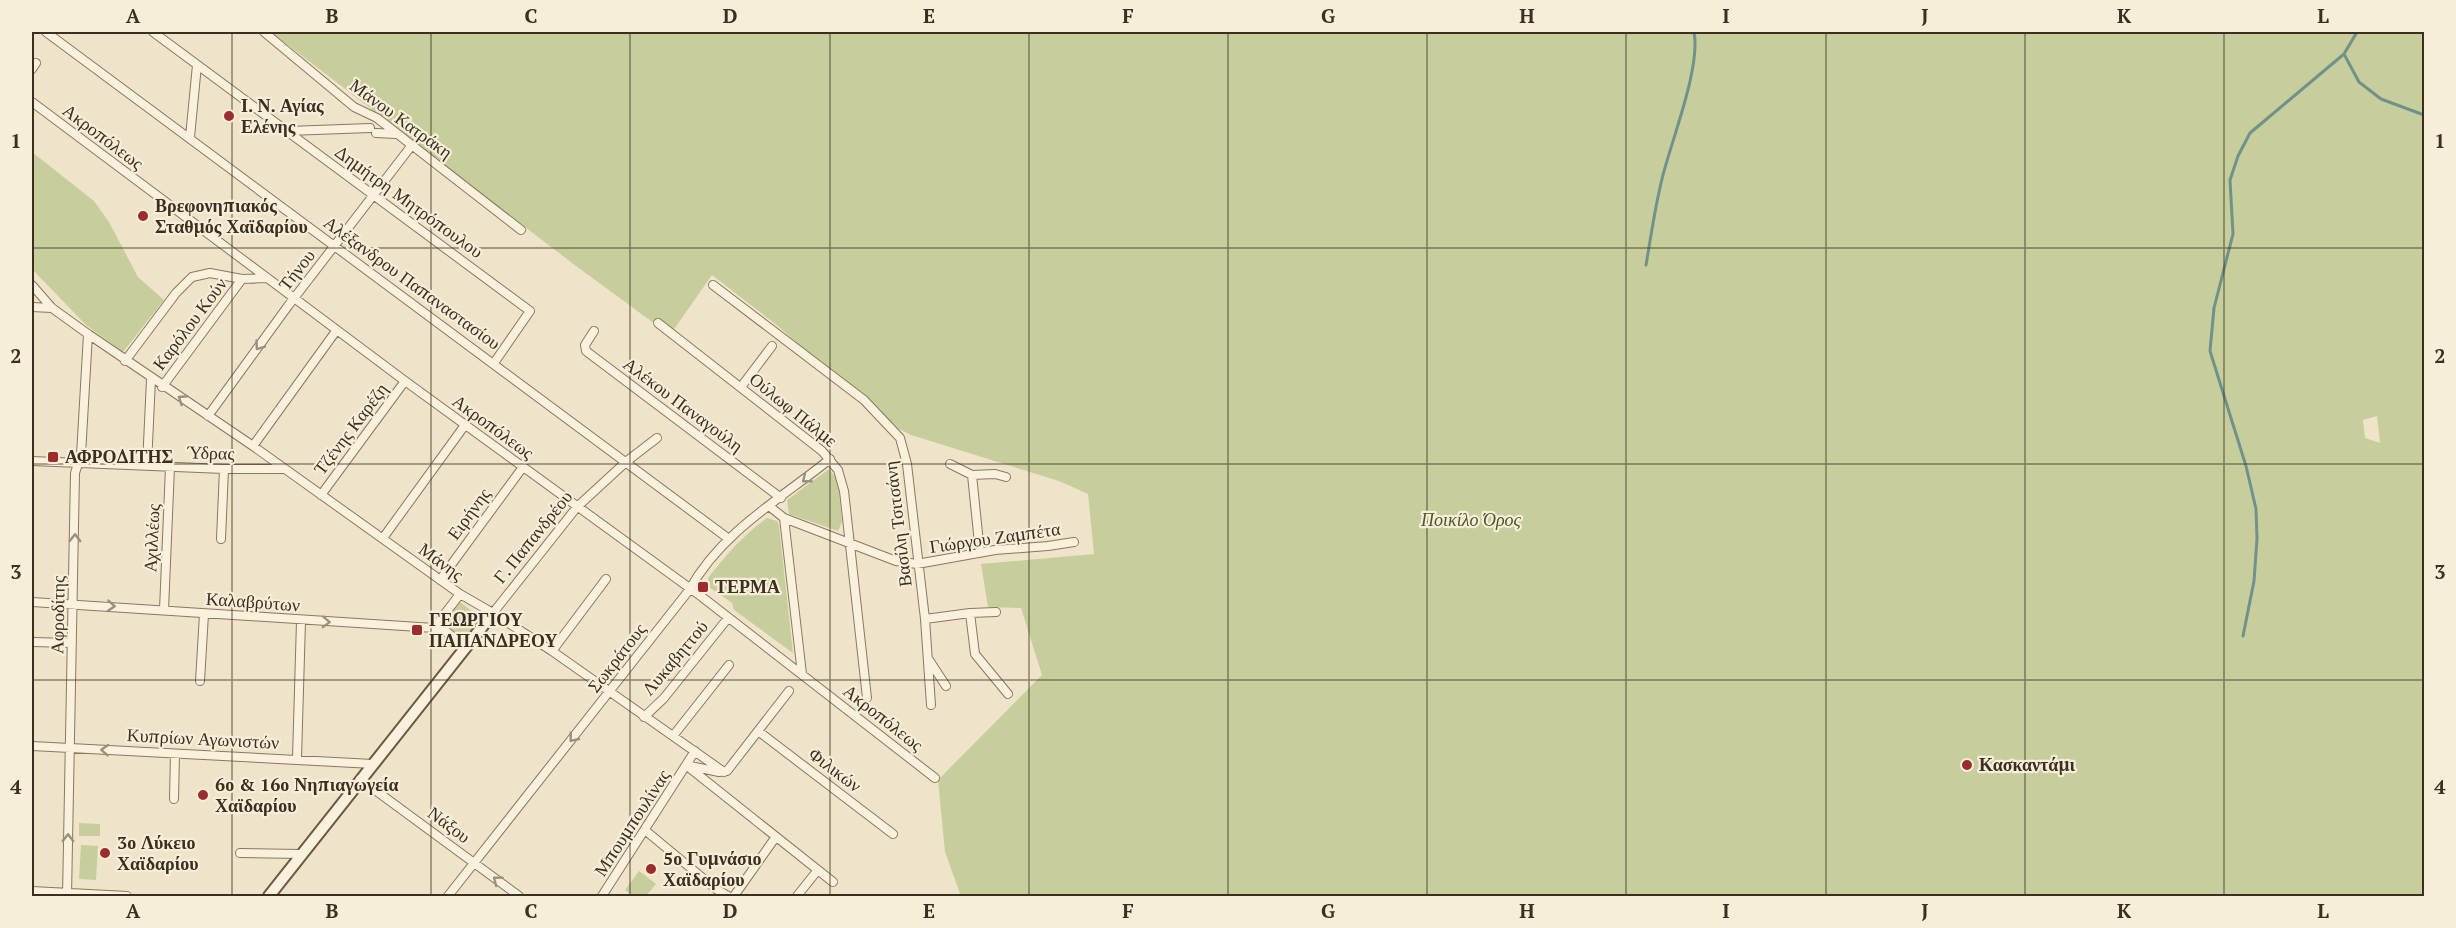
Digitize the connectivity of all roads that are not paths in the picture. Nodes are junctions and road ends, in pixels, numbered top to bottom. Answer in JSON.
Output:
{"nodes":[{"id":1,"x":46,"y":32,"type":"edge"},
{"id":2,"x":153,"y":32,"type":"edge"},
{"id":3,"x":264,"y":32,"type":"edge"},
{"id":4,"x":197,"y":64,"type":"junction"},
{"id":5,"x":32,"y":102,"type":"edge"},
{"id":6,"x":288,"y":131,"type":"junction"},
{"id":7,"x":396,"y":134,"type":"junction"},
{"id":8,"x":190,"y":137,"type":"junction"},
{"id":9,"x":412,"y":145,"type":"junction"},
{"id":10,"x":374,"y":194,"type":"junction"},
{"id":11,"x":521,"y":230,"type":"dead end"},
{"id":12,"x":335,"y":245,"type":"junction"},
{"id":13,"x":266,"y":278,"type":"junction"},
{"id":14,"x":242,"y":279,"type":"junction"},
{"id":15,"x":32,"y":285,"type":"edge"},
{"id":16,"x":713,"y":285,"type":"dead end"},
{"id":17,"x":293,"y":299,"type":"junction"},
{"id":18,"x":32,"y":307,"type":"edge"},
{"id":19,"x":52,"y":308,"type":"junction"},
{"id":20,"x":658,"y":323,"type":"dead end"},
{"id":21,"x":336,"y":331,"type":"junction"},
{"id":22,"x":594,"y":331,"type":"dead end"},
{"id":23,"x":88,"y":334,"type":"junction"},
{"id":24,"x":772,"y":346,"type":"dead end"},
{"id":25,"x":125,"y":361,"type":"junction"},
{"id":26,"x":494,"y":363,"type":"junction"},
{"id":27,"x":151,"y":379,"type":"junction"},
{"id":28,"x":405,"y":381,"type":"junction"},
{"id":29,"x":162,"y":387,"type":"junction"},
{"id":30,"x":741,"y":387,"type":"junction"},
{"id":31,"x":208,"y":416,"type":"junction"},
{"id":32,"x":465,"y":425,"type":"junction"},
{"id":33,"x":657,"y":438,"type":"dead end"},
{"id":34,"x":253,"y":446,"type":"junction"},
{"id":35,"x":831,"y":459,"type":"junction"},
{"id":36,"x":32,"y":460,"type":"edge"},
{"id":37,"x":627,"y":461,"type":"junction"},
{"id":38,"x":77,"y":463,"type":"junction"},
{"id":39,"x":950,"y":464,"type":"dead end"},
{"id":40,"x":147,"y":465,"type":"junction"},
{"id":41,"x":170,"y":467,"type":"junction"},
{"id":42,"x":523,"y":467,"type":"junction"},
{"id":43,"x":225,"y":469,"type":"junction"},
{"id":44,"x":282,"y":469,"type":"junction"},
{"id":45,"x":972,"y":475,"type":"junction"},
{"id":46,"x":1006,"y":477,"type":"dead end"},
{"id":47,"x":321,"y":495,"type":"junction"},
{"id":48,"x":781,"y":498,"type":"junction"},
{"id":49,"x":769,"y":506,"type":"junction"},
{"id":50,"x":577,"y":507,"type":"junction"},
{"id":51,"x":784,"y":518,"type":"junction"},
{"id":52,"x":221,"y":538,"type":"dead end"},
{"id":53,"x":383,"y":538,"type":"junction"},
{"id":54,"x":729,"y":539,"type":"junction"},
{"id":55,"x":850,"y":541,"type":"junction"},
{"id":56,"x":1074,"y":542,"type":"dead end"},
{"id":57,"x":980,"y":553,"type":"junction"},
{"id":58,"x":917,"y":564,"type":"junction"},
{"id":59,"x":606,"y":579,"type":"dead end"},
{"id":60,"x":440,"y":580,"type":"junction"},
{"id":61,"x":690,"y":589,"type":"junction"},
{"id":62,"x":460,"y":594,"type":"junction"},
{"id":63,"x":32,"y":602,"type":"edge"},
{"id":64,"x":74,"y":604,"type":"junction"},
{"id":65,"x":164,"y":610,"type":"junction"},
{"id":66,"x":493,"y":612,"type":"junction"},
{"id":67,"x":996,"y":612,"type":"dead end"},
{"id":68,"x":970,"y":613,"type":"junction"},
{"id":69,"x":204,"y":614,"type":"junction"},
{"id":70,"x":728,"y":618,"type":"junction"},
{"id":71,"x":925,"y":619,"type":"junction"},
{"id":72,"x":301,"y":621,"type":"junction"},
{"id":73,"x":434,"y":628,"type":"junction"},
{"id":74,"x":32,"y":642,"type":"edge"},
{"id":75,"x":72,"y":643,"type":"junction"},
{"id":76,"x":466,"y":647,"type":"junction"},
{"id":77,"x":552,"y":651,"type":"junction"},
{"id":78,"x":928,"y":658,"type":"junction"},
{"id":79,"x":729,"y":665,"type":"dead end"},
{"id":80,"x":802,"y":674,"type":"junction"},
{"id":81,"x":200,"y":681,"type":"dead end"},
{"id":82,"x":946,"y":686,"type":"dead end"},
{"id":83,"x":789,"y":691,"type":"dead end"},
{"id":84,"x":609,"y":692,"type":"junction"},
{"id":85,"x":1008,"y":694,"type":"dead end"},
{"id":86,"x":867,"y":698,"type":"dead end"},
{"id":87,"x":931,"y":705,"type":"dead end"},
{"id":88,"x":644,"y":717,"type":"junction"},
{"id":89,"x":758,"y":731,"type":"junction"},
{"id":90,"x":673,"y":736,"type":"junction"},
{"id":91,"x":32,"y":746,"type":"edge"},
{"id":92,"x":71,"y":748,"type":"junction"},
{"id":93,"x":695,"y":751,"type":"junction"},
{"id":94,"x":175,"y":754,"type":"junction"},
{"id":95,"x":297,"y":758,"type":"junction"},
{"id":96,"x":373,"y":764,"type":"junction"},
{"id":97,"x":686,"y":765,"type":"junction"},
{"id":98,"x":724,"y":772,"type":"junction"},
{"id":99,"x":935,"y":778,"type":"dead end"},
{"id":100,"x":360,"y":779,"type":"junction"},
{"id":101,"x":174,"y":799,"type":"dead end"},
{"id":102,"x":646,"y":831,"type":"junction"},
{"id":103,"x":893,"y":834,"type":"dead end"},
{"id":104,"x":775,"y":838,"type":"junction"},
{"id":105,"x":240,"y":853,"type":"dead end"},
{"id":106,"x":302,"y":854,"type":"junction"},
{"id":107,"x":474,"y":863,"type":"junction"},
{"id":108,"x":817,"y":871,"type":"junction"},
{"id":109,"x":832,"y":882,"type":"dead end"},
{"id":110,"x":32,"y":891,"type":"edge"},
{"id":111,"x":714,"y":893,"type":"edge"},
{"id":112,"x":67,"y":895,"type":"edge"},
{"id":113,"x":734,"y":896,"type":"edge"},
{"id":114,"x":126,"y":897,"type":"edge"},
{"id":115,"x":269,"y":897,"type":"edge"},
{"id":116,"x":448,"y":897,"type":"edge"},
{"id":117,"x":519,"y":897,"type":"edge"},
{"id":118,"x":602,"y":897,"type":"edge"},
{"id":119,"x":728,"y":897,"type":"edge"},
{"id":120,"x":797,"y":897,"type":"edge"}],
"edges":[{"from":1,"to":8,"type":"street","name":"Αλέξανδρου Παπαναστασίου"},
{"from":2,"to":4,"type":"street","name":"Δημήτρη Μητρόπουλου"},
{"from":3,"to":7,"type":"street","name":"Μάνου Κατράκη"},
{"from":4,"to":6,"type":"street","name":"Δημήτρη Μητρόπουλου"},
{"from":4,"to":8,"type":"street"},
{"from":5,"to":13,"type":"street","name":"Ακροπόλεως"},
{"from":6,"to":7,"type":"street"},
{"from":6,"to":10,"type":"street","name":"Δημήτρη Μητρόπουλου"},
{"from":7,"to":9,"type":"street","name":"Μάνου Κατράκη"},
{"from":8,"to":12,"type":"street","name":"Αλέξανδρου Παπαναστασίου"},
{"from":9,"to":10,"type":"street","name":"Τήνου"},
{"from":9,"to":11,"type":"street","name":"Μάνου Κατράκη"},
{"from":10,"to":12,"type":"street","name":"Τήνου"},
{"from":10,"to":26,"type":"street","name":"Δημήτρη Μητρόπουλου"},
{"from":12,"to":17,"type":"street","name":"Τήνου"},
{"from":12,"to":26,"type":"street","name":"Αλέξανδρου Παπαναστασίου"},
{"from":13,"to":14,"type":"street"},
{"from":13,"to":17,"type":"street","name":"Ακροπόλεως"},
{"from":14,"to":25,"type":"street"},
{"from":14,"to":29,"type":"street","name":"Καρόλου Κούν"},
{"from":15,"to":19,"type":"street","name":"Μάνης"},
{"from":16,"to":58,"type":"street","name":"Βασίλη Τσιτσάνη"},
{"from":17,"to":21,"type":"street","name":"Ακροπόλεως"},
{"from":17,"to":31,"type":"street","name":"Τήνου","one_way":true},
{"from":18,"to":19,"type":"street"},
{"from":19,"to":23,"type":"street","name":"Μάνης"},
{"from":20,"to":30,"type":"street","name":"Ούλωφ Πάλμε"},
{"from":21,"to":28,"type":"street","name":"Ακροπόλεως"},
{"from":21,"to":34,"type":"street"},
{"from":22,"to":48,"type":"street","name":"Αλέκου Παναγούλη"},
{"from":23,"to":25,"type":"street","name":"Μάνης"},
{"from":23,"to":38,"type":"street","name":"Αφροδίτης"},
{"from":24,"to":30,"type":"street"},
{"from":25,"to":27,"type":"street","name":"Μάνης"},
{"from":26,"to":37,"type":"street","name":"Αλέξανδρου Παπαναστασίου"},
{"from":27,"to":29,"type":"street","name":"Μάνης"},
{"from":27,"to":40,"type":"street"},
{"from":28,"to":32,"type":"street","name":"Ακροπόλεως"},
{"from":28,"to":47,"type":"street","name":"Τζένης Καρέζη"},
{"from":31,"to":29,"type":"street","name":"Μάνης","one_way":true},
{"from":30,"to":35,"type":"street","name":"Ούλωφ Πάλμε"},
{"from":31,"to":34,"type":"street","name":"Μάνης"},
{"from":32,"to":42,"type":"street","name":"Ακροπόλεως"},
{"from":32,"to":53,"type":"street"},
{"from":33,"to":37,"type":"street","name":"Γ. Παπανδρέου"},
{"from":34,"to":44,"type":"street","name":"Μάνης"},
{"from":35,"to":48,"type":"street","name":"Σωκράτους","one_way":true},
{"from":35,"to":55,"type":"street","name":"Ούλωφ Πάλμε"},
{"from":36,"to":38,"type":"street","name":"Ύδρας"},
{"from":37,"to":50,"type":"street","name":"Γ. Παπανδρέου"},
{"from":37,"to":54,"type":"street","name":"Αλέξανδρου Παπαναστασίου"},
{"from":38,"to":40,"type":"street","name":"Ύδρας"},
{"from":64,"to":38,"type":"street","name":"Αφροδίτης","one_way":true},
{"from":39,"to":45,"type":"street"},
{"from":40,"to":41,"type":"street","name":"Ύδρας"},
{"from":41,"to":43,"type":"street","name":"Ύδρας"},
{"from":41,"to":65,"type":"street","name":"Αχιλλέως"},
{"from":42,"to":50,"type":"street","name":"Ακροπόλεως"},
{"from":42,"to":60,"type":"street","name":"Ειρήνης"},
{"from":43,"to":44,"type":"street","name":"Ύδρας"},
{"from":43,"to":52,"type":"street"},
{"from":44,"to":47,"type":"street","name":"Μάνης"},
{"from":45,"to":46,"type":"street"},
{"from":45,"to":57,"type":"street"},
{"from":47,"to":53,"type":"street","name":"Μάνης"},
{"from":48,"to":49,"type":"street","name":"Σωκράτους"},
{"from":49,"to":51,"type":"street"},
{"from":49,"to":54,"type":"street","name":"Σωκράτους"},
{"from":50,"to":61,"type":"street","name":"Ακροπόλεως"},
{"from":50,"to":66,"type":"street","name":"Γ. Παπανδρέου"},
{"from":51,"to":55,"type":"street","name":"Γιώργου Ζαμπέτα"},
{"from":51,"to":80,"type":"street"},
{"from":53,"to":60,"type":"street","name":"Μάνης"},
{"from":54,"to":61,"type":"street","name":"Σωκράτους"},
{"from":55,"to":58,"type":"street","name":"Γιώργου Ζαμπέτα"},
{"from":55,"to":86,"type":"street","name":"Ούλωφ Πάλμε"},
{"from":56,"to":57,"type":"street","name":"Γιώργου Ζαμπέτα"},
{"from":57,"to":58,"type":"street","name":"Γιώργου Ζαμπέτα"},
{"from":58,"to":71,"type":"street","name":"Βασίλη Τσιτσάνη"},
{"from":59,"to":77,"type":"street"},
{"from":60,"to":62,"type":"street","name":"Μάνης"},
{"from":61,"to":70,"type":"street","name":"Ακροπόλεως"},
{"from":61,"to":84,"type":"street","name":"Σωκράτους"},
{"from":62,"to":66,"type":"street","name":"Μάνης"},
{"from":62,"to":73,"type":"street"},
{"from":63,"to":64,"type":"street","name":"Καλαβρύτων"},
{"from":64,"to":65,"type":"street","name":"Καλαβρύτων","one_way":true},
{"from":64,"to":75,"type":"street","name":"Αφροδίτης"},
{"from":65,"to":69,"type":"street","name":"Καλαβρύτων"},
{"from":66,"to":76,"type":"street","name":"Γ. Παπανδρέου"},
{"from":66,"to":77,"type":"street","name":"Μάνης"},
{"from":67,"to":68,"type":"street"},
{"from":68,"to":71,"type":"street"},
{"from":68,"to":85,"type":"street"},
{"from":69,"to":72,"type":"street","name":"Καλαβρύτων"},
{"from":69,"to":81,"type":"street"},
{"from":70,"to":80,"type":"street","name":"Ακροπόλεως"},
{"from":70,"to":88,"type":"street","name":"Λυκαβηττού"},
{"from":71,"to":78,"type":"street","name":"Βασίλη Τσιτσάνη"},
{"from":72,"to":73,"type":"street","name":"Καλαβρύτων","one_way":true},
{"from":72,"to":95,"type":"street"},
{"from":73,"to":76,"type":"street","name":"Καλαβρύτων"},
{"from":74,"to":75,"type":"street"},
{"from":75,"to":92,"type":"street","name":"Αφροδίτης"},
{"from":76,"to":96,"type":"street","name":"Γ. Παπανδρέου"},
{"from":77,"to":84,"type":"street","name":"Μάνης"},
{"from":78,"to":82,"type":"street"},
{"from":78,"to":87,"type":"street","name":"Βασίλη Τσιτσάνη"},
{"from":79,"to":90,"type":"street"},
{"from":80,"to":99,"type":"street","name":"Ακροπόλεως"},
{"from":83,"to":89,"type":"street"},
{"from":84,"to":88,"type":"street","name":"Μάνης"},
{"from":84,"to":107,"type":"street","name":"Σωκράτους","one_way":true},
{"from":88,"to":90,"type":"street","name":"Μάνης"},
{"from":89,"to":98,"type":"street"},
{"from":89,"to":103,"type":"street","name":"Φιλικών"},
{"from":90,"to":93,"type":"street","name":"Μάνης"},
{"from":91,"to":92,"type":"street","name":"Κυπρίων Αγωνιστών"},
{"from":94,"to":92,"type":"street","name":"Κυπρίων Αγωνιστών","one_way":true},
{"from":112,"to":92,"type":"street","name":"Αφροδίτης","one_way":true},
{"from":93,"to":97,"type":"street"},
{"from":93,"to":98,"type":"street","name":"Μάνης"},
{"from":94,"to":95,"type":"street","name":"Κυπρίων Αγωνιστών"},
{"from":94,"to":101,"type":"street"},
{"from":95,"to":96,"type":"street","name":"Κυπρίων Αγωνιστών"},
{"from":96,"to":100,"type":"street","name":"Γ. Παπανδρέου"},
{"from":97,"to":98,"type":"street"},
{"from":97,"to":102,"type":"street","name":"Μπουμπουλίνας"},
{"from":97,"to":104,"type":"street"},
{"from":100,"to":106,"type":"street","name":"Γ. Παπανδρέου"},
{"from":100,"to":107,"type":"street","name":"Νάξου"},
{"from":102,"to":111,"type":"street"},
{"from":102,"to":118,"type":"street","name":"Μπουμπουλίνας"},
{"from":104,"to":108,"type":"street"},
{"from":104,"to":113,"type":"street"},
{"from":105,"to":106,"type":"street"},
{"from":106,"to":115,"type":"street","name":"Γ. Παπανδρέου"},
{"from":107,"to":116,"type":"street","name":"Σωκράτους"},
{"from":117,"to":107,"type":"street","name":"Νάξου","one_way":true},
{"from":108,"to":109,"type":"street"},
{"from":108,"to":120,"type":"street"},
{"from":110,"to":112,"type":"street"},
{"from":111,"to":119,"type":"street"},
{"from":112,"to":114,"type":"street"}]}
